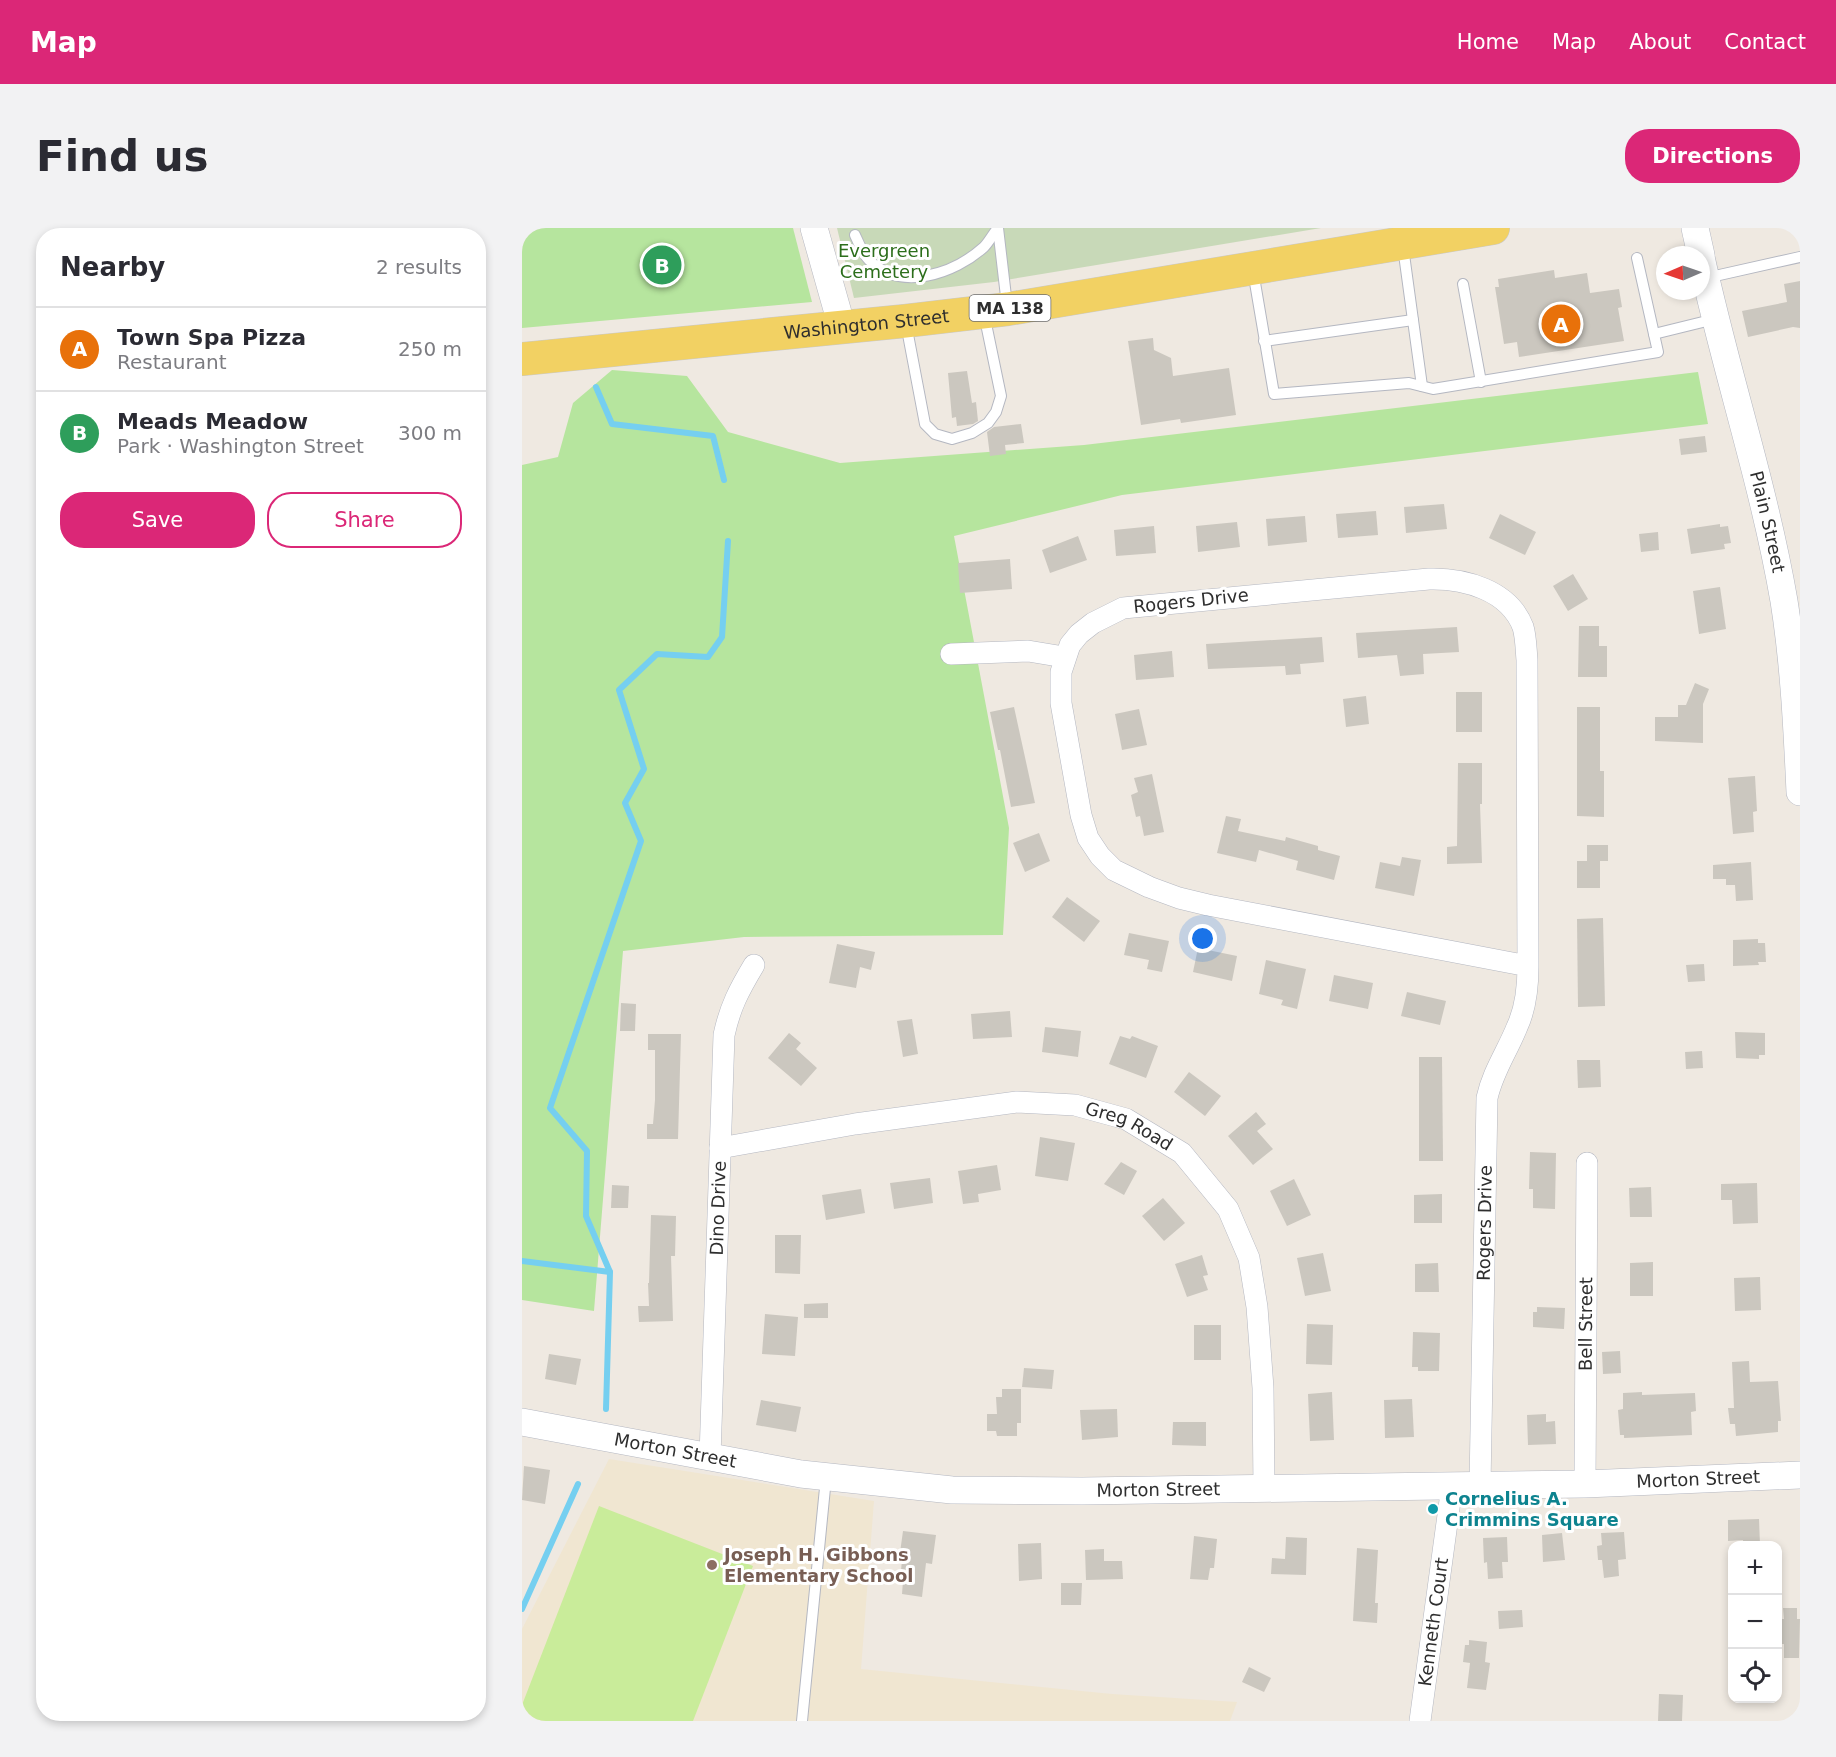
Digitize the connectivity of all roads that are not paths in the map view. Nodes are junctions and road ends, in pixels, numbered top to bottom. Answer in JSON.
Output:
{"nodes":[{"id":1,"x":814,"y":228,"type":"edge"},
{"id":2,"x":998,"y":228,"type":"edge"},
{"id":3,"x":1493,"y":228,"type":"edge"},
{"id":4,"x":1695,"y":228,"type":"edge"},
{"id":5,"x":855,"y":236,"type":"dead end"},
{"id":6,"x":1402,"y":243,"type":"junction"},
{"id":7,"x":1699,"y":246,"type":"edge"},
{"id":8,"x":1800,"y":257,"type":"edge"},
{"id":9,"x":1637,"y":258,"type":"dead end"},
{"id":10,"x":1710,"y":263,"type":"edge"},
{"id":11,"x":1252,"y":268,"type":"junction"},
{"id":12,"x":1463,"y":284,"type":"dead end"},
{"id":13,"x":1710,"y":297,"type":"edge"},
{"id":14,"x":996,"y":310,"type":"junction"},
{"id":15,"x":1715,"y":319,"type":"junction"},
{"id":16,"x":1413,"y":320,"type":"junction"},
{"id":17,"x":905,"y":321,"type":"junction"},
{"id":18,"x":842,"y":327,"type":"junction"},
{"id":19,"x":1654,"y":334,"type":"junction"},
{"id":20,"x":1264,"y":341,"type":"junction"},
{"id":21,"x":522,"y":359,"type":"edge"},
{"id":22,"x":1481,"y":382,"type":"junction"},
{"id":23,"x":1422,"y":386,"type":"junction"},
{"id":24,"x":951,"y":654,"type":"dead end"},
{"id":25,"x":1064,"y":657,"type":"junction"},
{"id":26,"x":1800,"y":792,"type":"edge"},
{"id":27,"x":754,"y":965,"type":"dead end"},
{"id":28,"x":1528,"y":966,"type":"junction"},
{"id":29,"x":720,"y":1148,"type":"junction"},
{"id":30,"x":1587,"y":1163,"type":"dead end"},
{"id":31,"x":522,"y":1422,"type":"edge"},
{"id":32,"x":710,"y":1457,"type":"junction"},
{"id":33,"x":1800,"y":1475,"type":"edge"},
{"id":34,"x":826,"y":1478,"type":"junction"},
{"id":35,"x":1585,"y":1484,"type":"junction"},
{"id":36,"x":1480,"y":1485,"type":"junction"},
{"id":37,"x":1452,"y":1486,"type":"junction"},
{"id":38,"x":1264,"y":1488,"type":"junction"},
{"id":39,"x":802,"y":1721,"type":"edge"},
{"id":40,"x":1420,"y":1721,"type":"edge"}],
"edges":[{"from":1,"to":18,"type":"street"},
{"from":2,"to":5,"type":"lane"},
{"from":2,"to":14,"type":"lane"},
{"from":3,"to":6,"type":"main road","name":"Washington Street","number":"MA 138"},
{"from":4,"to":7,"type":"street","name":"Plain Street"},
{"from":6,"to":11,"type":"main road","name":"Washington Street","number":"MA 138"},
{"from":6,"to":16,"type":"lane"},
{"from":8,"to":10,"type":"lane"},
{"from":9,"to":19,"type":"lane"},
{"from":11,"to":14,"type":"main road","name":"Washington Street","number":"MA 138"},
{"from":11,"to":20,"type":"lane"},
{"from":12,"to":22,"type":"lane"},
{"from":13,"to":15,"type":"street","name":"Plain Street"},
{"from":14,"to":17,"type":"main road","name":"Washington Street","number":"MA 138"},
{"from":14,"to":17,"type":"lane"},
{"from":15,"to":19,"type":"lane"},
{"from":15,"to":26,"type":"street","name":"Plain Street"},
{"from":16,"to":20,"type":"lane"},
{"from":16,"to":23,"type":"lane"},
{"from":17,"to":18,"type":"main road","name":"Washington Street","number":"MA 138"},
{"from":18,"to":21,"type":"main road","name":"Washington Street","number":"MA 138"},
{"from":19,"to":22,"type":"lane"},
{"from":20,"to":23,"type":"lane"},
{"from":22,"to":23,"type":"lane"},
{"from":24,"to":25,"type":"street"},
{"from":25,"to":28,"type":"street"},
{"from":25,"to":28,"type":"street","name":"Rogers Drive"},
{"from":27,"to":29,"type":"street","name":"Dino Drive"},
{"from":28,"to":36,"type":"street","name":"Rogers Drive"},
{"from":29,"to":32,"type":"street","name":"Dino Drive"},
{"from":29,"to":38,"type":"street","name":"Greg Road"},
{"from":30,"to":35,"type":"street","name":"Bell Street"},
{"from":31,"to":32,"type":"street","name":"Morton Street"},
{"from":32,"to":34,"type":"street","name":"Morton Street"},
{"from":33,"to":35,"type":"street","name":"Morton Street"},
{"from":34,"to":38,"type":"street","name":"Morton Street"},
{"from":34,"to":39,"type":"lane"},
{"from":35,"to":36,"type":"street","name":"Morton Street"},
{"from":36,"to":37,"type":"street","name":"Morton Street"},
{"from":37,"to":38,"type":"street","name":"Morton Street"},
{"from":37,"to":40,"type":"street","name":"Kenneth Court"}]}
